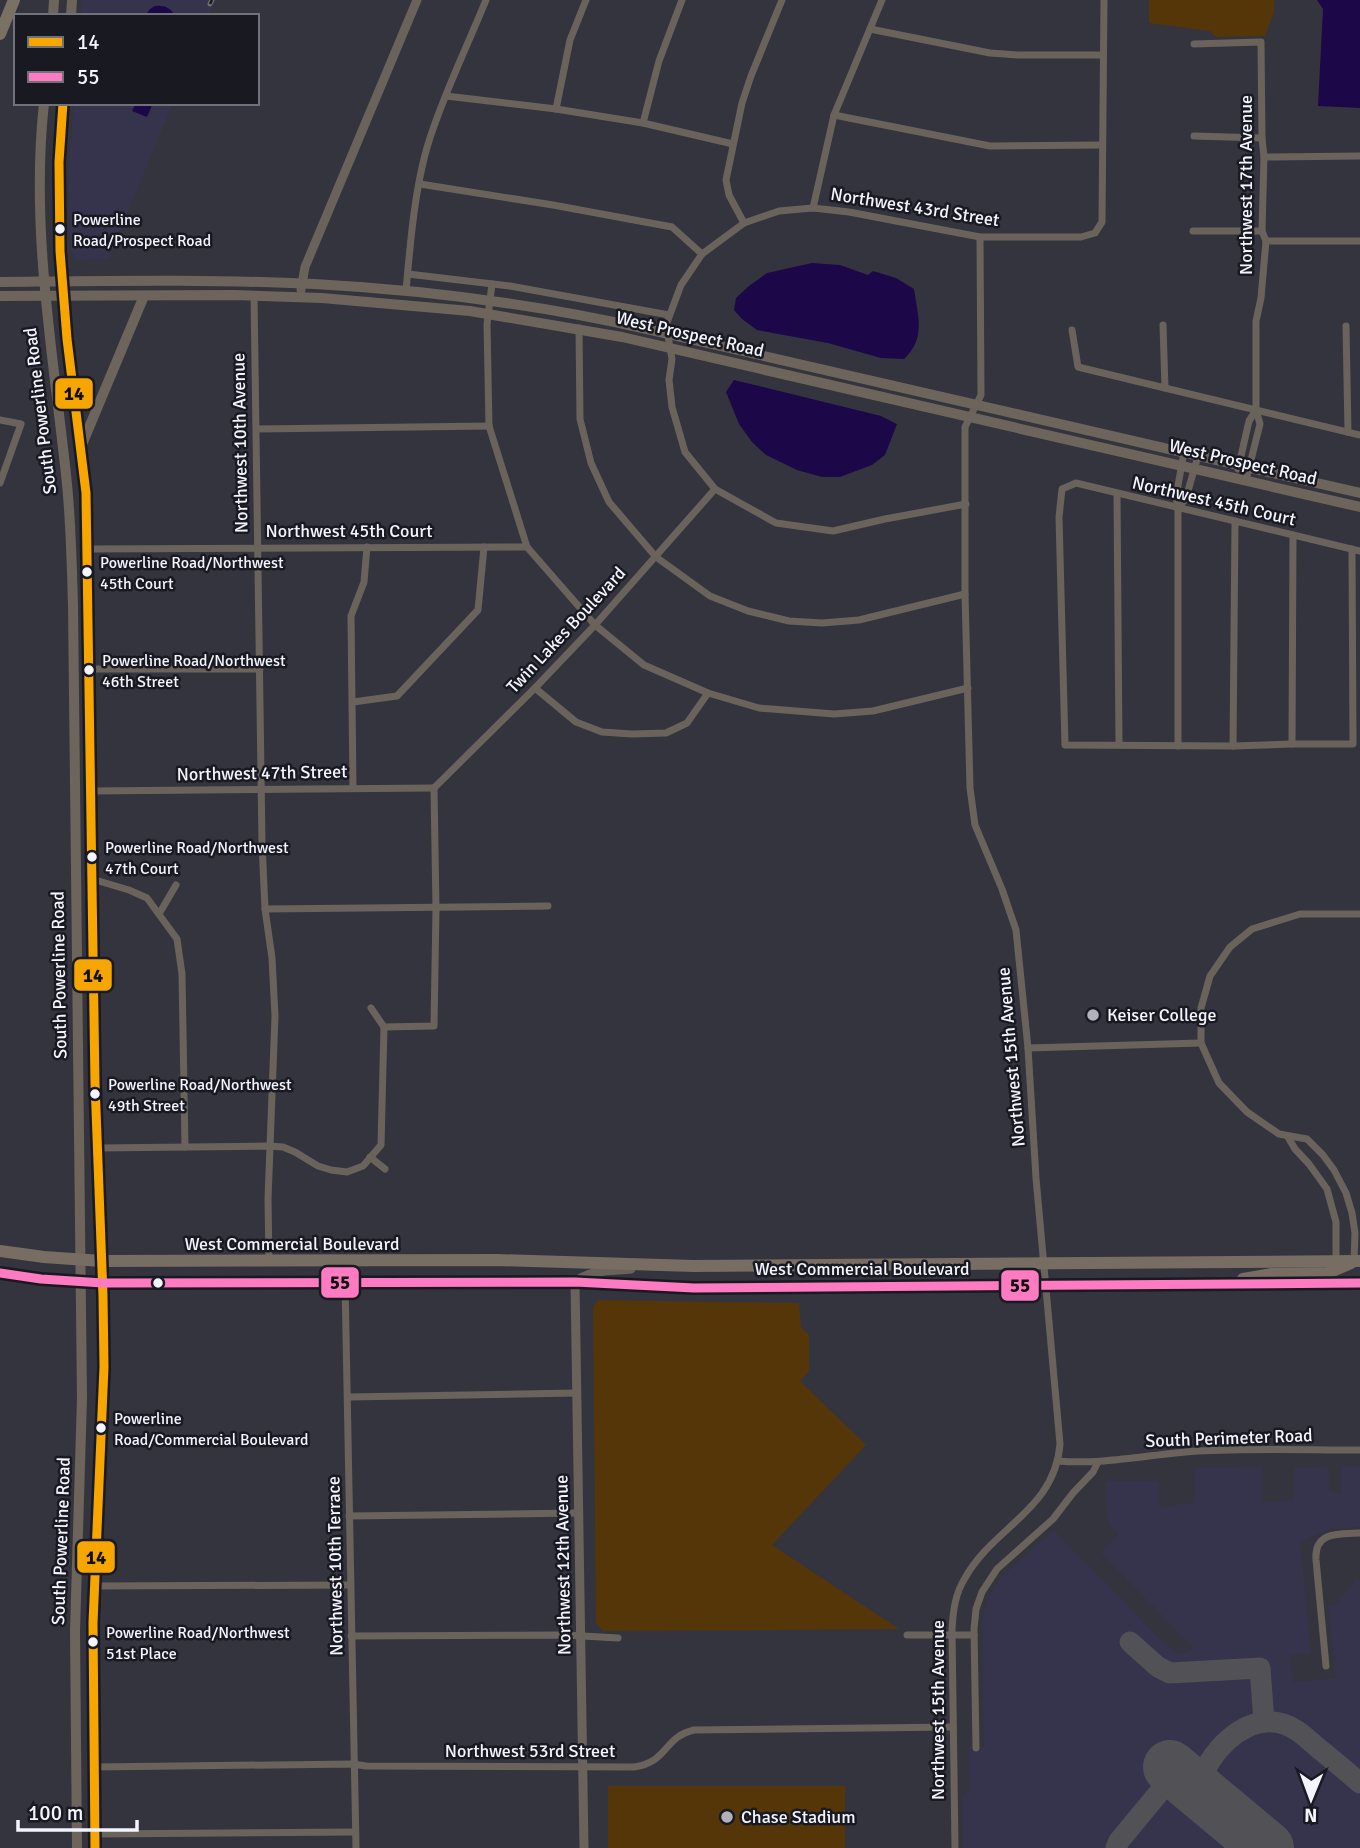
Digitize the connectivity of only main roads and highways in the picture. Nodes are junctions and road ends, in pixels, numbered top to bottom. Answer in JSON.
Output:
{"nodes":[{"id":1,"x":14,"y":0,"type":"edge"},
{"id":2,"x":0,"y":34,"type":"edge"},
{"id":3,"x":44,"y":105,"type":"edge"},
{"id":4,"x":63,"y":105,"type":"edge"},
{"id":5,"x":62,"y":281,"type":"junction"},
{"id":6,"x":0,"y":282,"type":"edge"},
{"id":7,"x":44,"y":282,"type":"junction"},
{"id":8,"x":0,"y":296,"type":"edge"},
{"id":9,"x":45,"y":296,"type":"junction"},
{"id":10,"x":144,"y":296,"type":"junction"},
{"id":11,"x":63,"y":297,"type":"junction"},
{"id":12,"x":82,"y":445,"type":"junction"},
{"id":13,"x":1360,"y":493,"type":"edge"},
{"id":14,"x":1360,"y":507,"type":"edge"},
{"id":15,"x":73,"y":651,"type":"junction"},
{"id":16,"x":73,"y":668,"type":"junction"},
{"id":17,"x":88,"y":669,"type":"junction"},
{"id":18,"x":88,"y":692,"type":"junction"},
{"id":19,"x":75,"y":874,"type":"junction"},
{"id":20,"x":92,"y":879,"type":"junction"},
{"id":21,"x":0,"y":1251,"type":"edge"},
{"id":22,"x":81,"y":1259,"type":"junction"},
{"id":23,"x":102,"y":1261,"type":"junction"},
{"id":24,"x":1357,"y":1261,"type":"edge"},
{"id":25,"x":550,"y":1262,"type":"junction"},
{"id":26,"x":0,"y":1273,"type":"edge"},
{"id":27,"x":1360,"y":1274,"type":"edge"},
{"id":28,"x":81,"y":1282,"type":"junction"},
{"id":29,"x":420,"y":1282,"type":"junction"},
{"id":30,"x":103,"y":1283,"type":"junction"},
{"id":31,"x":1344,"y":1283,"type":"junction"},
{"id":32,"x":1360,"y":1283,"type":"edge"},
{"id":33,"x":1222,"y":1284,"type":"junction"},
{"id":34,"x":77,"y":1570,"type":"junction"},
{"id":35,"x":95,"y":1586,"type":"junction"},
{"id":36,"x":76,"y":1601,"type":"junction"},
{"id":37,"x":93,"y":1623,"type":"junction"},
{"id":38,"x":75,"y":1744,"type":"junction"},
{"id":39,"x":94,"y":1767,"type":"junction"},
{"id":40,"x":77,"y":1848,"type":"edge"},
{"id":41,"x":95,"y":1848,"type":"edge"}],
"edges":[{"from":1,"to":2,"type":"highway"},
{"from":3,"to":7,"type":"main road","name":"South Powerline Road"},
{"from":4,"to":5,"type":"main road","name":"South Powerline Road"},
{"from":5,"to":7,"type":"main road","name":"West Prospect Road"},
{"from":5,"to":11,"type":"main road","name":"South Powerline Road"},
{"from":5,"to":13,"type":"main road","name":"West Prospect Road"},
{"from":6,"to":7,"type":"main road","name":"West Prospect Road"},
{"from":7,"to":9,"type":"main road","name":"South Powerline Road"},
{"from":8,"to":9,"type":"main road","name":"West Prospect Road"},
{"from":9,"to":11,"type":"main road","name":"West Prospect Road"},
{"from":9,"to":15,"type":"main road","name":"South Powerline Road"},
{"from":10,"to":11,"type":"main road","name":"West Prospect Road"},
{"from":10,"to":12,"type":"main road"},
{"from":10,"to":14,"type":"main road","name":"West Prospect Road"},
{"from":11,"to":12,"type":"main road","name":"South Powerline Road"},
{"from":12,"to":17,"type":"main road","name":"South Powerline Road"},
{"from":15,"to":16,"type":"main road","name":"South Powerline Road"},
{"from":15,"to":17,"type":"main road"},
{"from":16,"to":18,"type":"main road"},
{"from":16,"to":19,"type":"main road","name":"South Powerline Road"},
{"from":17,"to":18,"type":"main road","name":"South Powerline Road"},
{"from":18,"to":20,"type":"main road","name":"South Powerline Road"},
{"from":19,"to":20,"type":"main road"},
{"from":19,"to":22,"type":"main road","name":"South Powerline Road"},
{"from":20,"to":23,"type":"main road","name":"South Powerline Road"},
{"from":21,"to":22,"type":"highway","name":"West Commercial Boulevard"},
{"from":22,"to":23,"type":"highway","name":"West Commercial Boulevard"},
{"from":22,"to":28,"type":"main road","name":"South Powerline Road"},
{"from":23,"to":25,"type":"highway","name":"West Commercial Boulevard"},
{"from":23,"to":30,"type":"main road","name":"South Powerline Road"},
{"from":24,"to":25,"type":"highway","name":"West Commercial Boulevard"},
{"from":24,"to":33,"type":"highway"},
{"from":25,"to":29,"type":"highway"},
{"from":26,"to":28,"type":"highway","name":"West Commercial Boulevard"},
{"from":27,"to":31,"type":"highway"},
{"from":28,"to":30,"type":"highway","name":"West Commercial Boulevard"},
{"from":28,"to":34,"type":"main road","name":"South Powerline Road"},
{"from":29,"to":30,"type":"highway","name":"West Commercial Boulevard"},
{"from":29,"to":33,"type":"highway","name":"West Commercial Boulevard"},
{"from":30,"to":35,"type":"main road","name":"South Powerline Road"},
{"from":31,"to":32,"type":"highway","name":"West Commercial Boulevard"},
{"from":31,"to":33,"type":"highway","name":"West Commercial Boulevard"},
{"from":34,"to":35,"type":"main road"},
{"from":34,"to":36,"type":"main road","name":"South Powerline Road"},
{"from":35,"to":37,"type":"main road","name":"South Powerline Road"},
{"from":36,"to":37,"type":"main road"},
{"from":36,"to":38,"type":"main road","name":"South Powerline Road"},
{"from":37,"to":39,"type":"main road","name":"South Powerline Road"},
{"from":38,"to":39,"type":"main road"},
{"from":38,"to":40,"type":"main road","name":"South Powerline Road"},
{"from":39,"to":41,"type":"main road","name":"South Powerline Road"}]}
